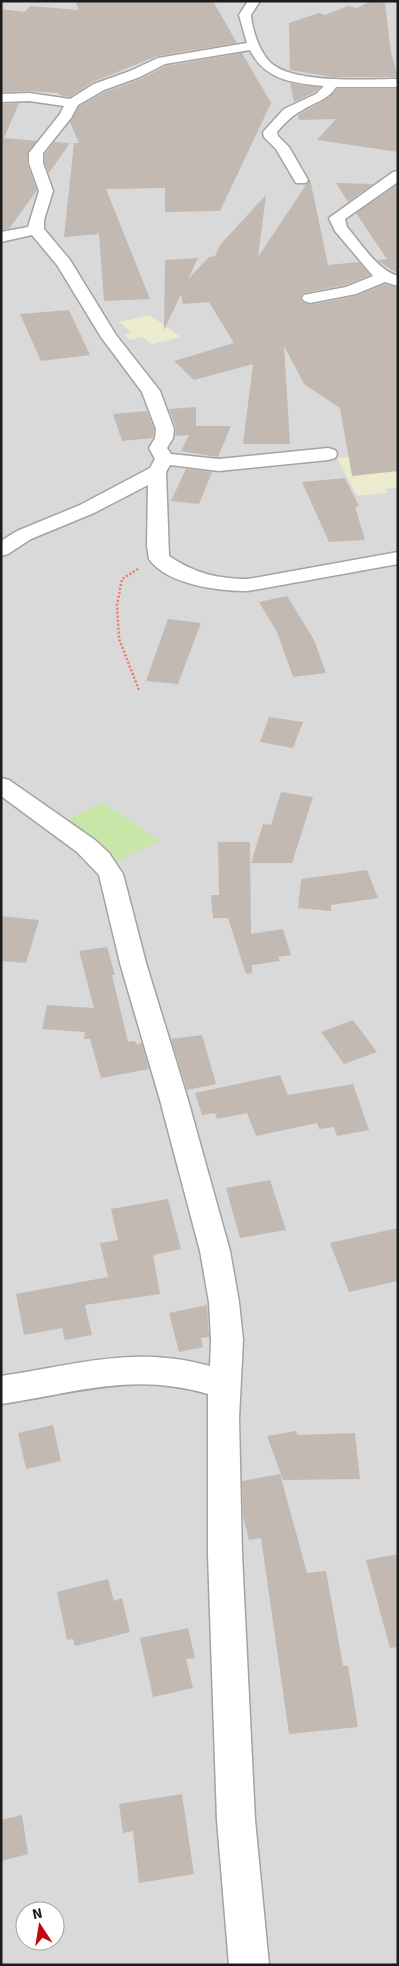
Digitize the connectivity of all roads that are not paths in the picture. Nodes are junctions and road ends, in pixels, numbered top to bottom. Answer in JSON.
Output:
{"nodes":[{"id":1,"x":254,"y":1,"type":"edge"},
{"id":2,"x":254,"y":45,"type":"junction"},
{"id":3,"x":332,"y":83,"type":"junction"},
{"id":4,"x":398,"y":83,"type":"edge"},
{"id":5,"x":1,"y":98,"type":"edge"},
{"id":6,"x":72,"y":103,"type":"junction"},
{"id":7,"x":398,"y":175,"type":"edge"},
{"id":8,"x":301,"y":180,"type":"dead end"},
{"id":9,"x":36,"y":230,"type":"junction"},
{"id":10,"x":1,"y":237,"type":"edge"},
{"id":11,"x":391,"y":279,"type":"edge"},
{"id":12,"x":310,"y":298,"type":"dead end"},
{"id":13,"x":328,"y":454,"type":"dead end"},
{"id":14,"x":160,"y":465,"type":"junction"},
{"id":15,"x":1,"y":550,"type":"edge"},
{"id":16,"x":398,"y":558,"type":"edge"},
{"id":17,"x":1,"y":785,"type":"edge"},
{"id":18,"x":226,"y":1386,"type":"junction"},
{"id":19,"x":1,"y":1390,"type":"edge"},
{"id":20,"x":249,"y":1965,"type":"edge"}],
"edges":[{"from":1,"to":2,"type":"street"},
{"from":2,"to":3,"type":"street"},
{"from":2,"to":6,"type":"street"},
{"from":3,"to":4,"type":"street"},
{"from":3,"to":8,"type":"street"},
{"from":5,"to":6,"type":"street"},
{"from":6,"to":9,"type":"street"},
{"from":7,"to":11,"type":"street"},
{"from":9,"to":10,"type":"street"},
{"from":9,"to":14,"type":"street"},
{"from":11,"to":12,"type":"street"},
{"from":13,"to":14,"type":"street"},
{"from":14,"to":15,"type":"street"},
{"from":14,"to":16,"type":"street"},
{"from":17,"to":18,"type":"street"},
{"from":18,"to":19,"type":"street"},
{"from":18,"to":20,"type":"street"}]}
